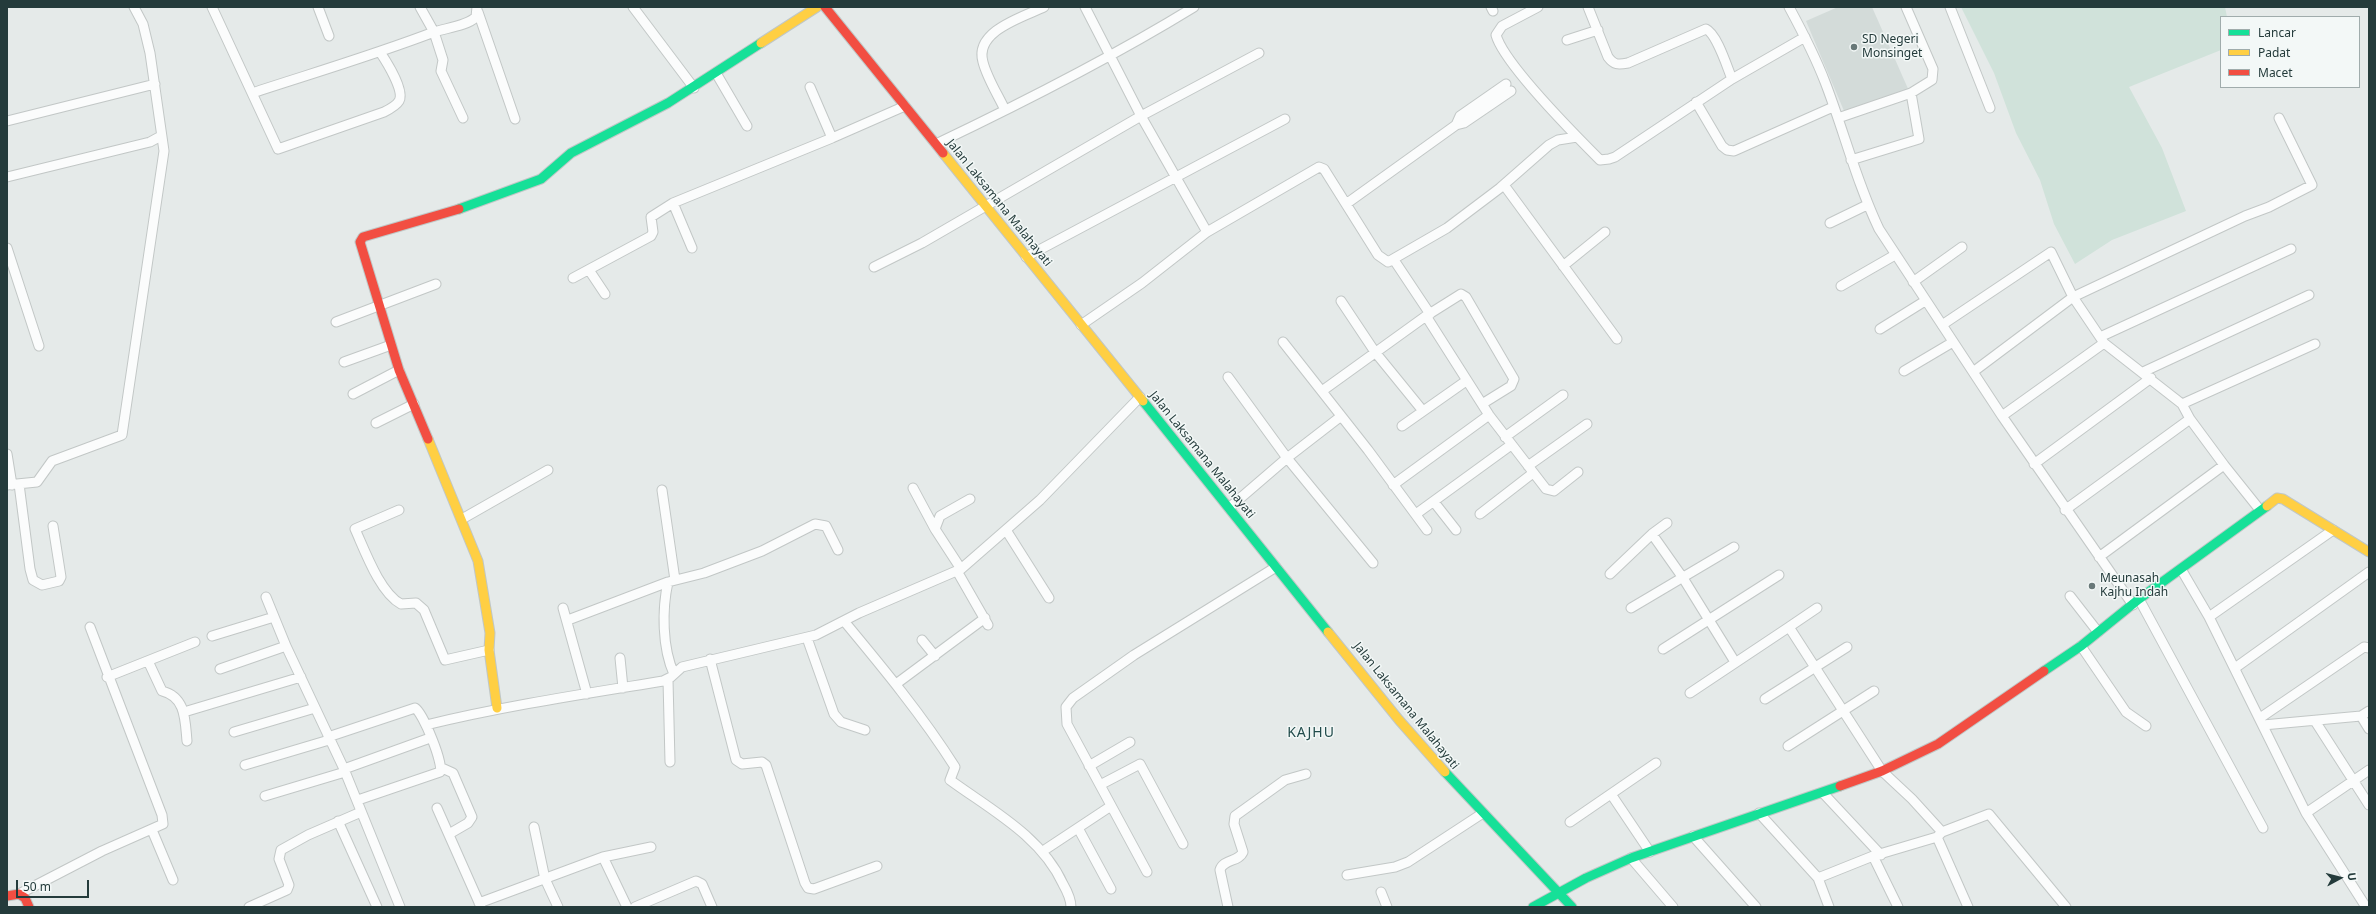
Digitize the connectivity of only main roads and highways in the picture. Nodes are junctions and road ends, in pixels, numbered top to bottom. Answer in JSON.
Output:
{"nodes":[{"id":1,"x":817,"y":7,"type":"edge"},
{"id":2,"x":824,"y":7,"type":"edge"},
{"id":3,"x":2369,"y":552,"type":"edge"},
{"id":4,"x":497,"y":708,"type":"road end"},
{"id":5,"x":1559,"y":893,"type":"junction"},
{"id":6,"x":7,"y":896,"type":"edge"},
{"id":7,"x":29,"y":907,"type":"edge"},
{"id":8,"x":1533,"y":907,"type":"edge"},
{"id":9,"x":1572,"y":907,"type":"edge"}],
"edges":[{"from":1,"to":4,"type":"main road"},
{"from":2,"to":5,"type":"main road","name":"Jalan Laksamana Malahayati"},
{"from":3,"to":5,"type":"main road"},
{"from":5,"to":8,"type":"main road"},
{"from":5,"to":9,"type":"main road","name":"Jalan Laksamana Malahayati"},
{"from":6,"to":7,"type":"main road"}]}
